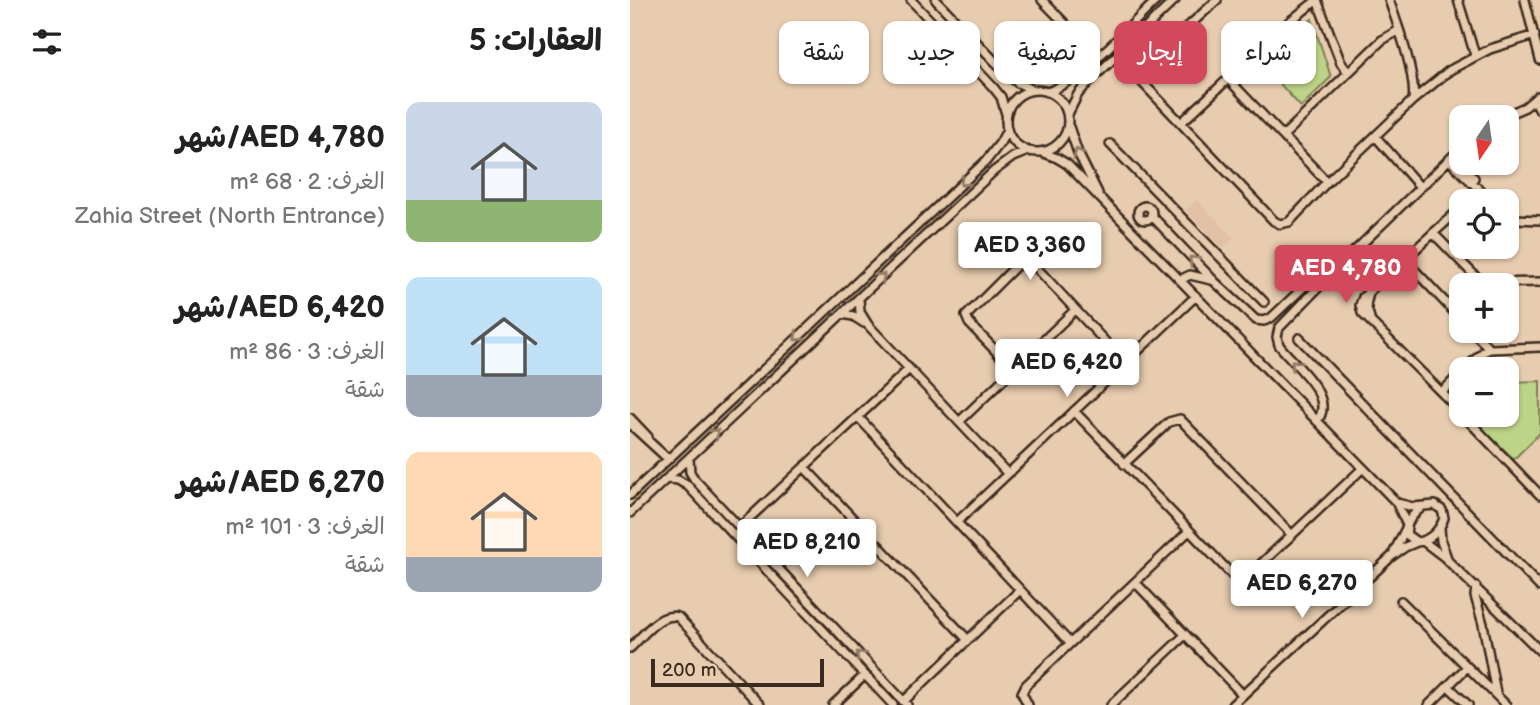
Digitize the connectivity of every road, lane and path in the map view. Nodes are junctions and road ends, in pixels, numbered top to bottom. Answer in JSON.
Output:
{"nodes":[{"id":1,"x":911,"y":0,"type":"edge"},
{"id":2,"x":936,"y":0,"type":"edge"},
{"id":3,"x":1042,"y":0,"type":"edge"},
{"id":4,"x":1157,"y":0,"type":"edge"},
{"id":5,"x":1175,"y":0,"type":"edge"},
{"id":6,"x":1217,"y":0,"type":"edge"},
{"id":7,"x":1317,"y":0,"type":"edge"},
{"id":8,"x":1389,"y":0,"type":"edge"},
{"id":9,"x":1458,"y":0,"type":"edge"},
{"id":10,"x":1525,"y":0,"type":"edge"},
{"id":11,"x":1062,"y":21,"type":"edge"},
{"id":12,"x":1291,"y":21,"type":"edge"},
{"id":13,"x":1399,"y":30,"type":"junction"},
{"id":14,"x":1535,"y":35,"type":"junction"},
{"id":15,"x":1475,"y":55,"type":"junction"},
{"id":16,"x":1540,"y":60,"type":"edge"},
{"id":17,"x":1348,"y":72,"type":"junction"},
{"id":18,"x":1413,"y":82,"type":"junction"},
{"id":19,"x":1225,"y":84,"type":"edge"},
{"id":20,"x":1233,"y":84,"type":"edge"},
{"id":21,"x":1427,"y":88,"type":"junction"},
{"id":22,"x":1034,"y":90,"type":"junction"},
{"id":23,"x":1047,"y":92,"type":"junction"},
{"id":24,"x":1539,"y":94,"type":"edge"},
{"id":25,"x":1413,"y":100,"type":"junction"},
{"id":26,"x":1521,"y":108,"type":"joint"},
{"id":27,"x":1540,"y":110,"type":"edge"},
{"id":28,"x":1007,"y":114,"type":"junction"},
{"id":29,"x":1068,"y":114,"type":"junction"},
{"id":30,"x":1181,"y":123,"type":"junction"},
{"id":31,"x":1069,"y":127,"type":"junction"},
{"id":32,"x":1007,"y":130,"type":"junction"},
{"id":33,"x":1284,"y":135,"type":"junction"},
{"id":34,"x":1375,"y":136,"type":"junction"},
{"id":35,"x":1110,"y":144,"type":"dead end"},
{"id":36,"x":1028,"y":151,"type":"junction"},
{"id":37,"x":1041,"y":152,"type":"junction"},
{"id":38,"x":1449,"y":160,"type":"edge"},
{"id":39,"x":1466,"y":175,"type":"edge"},
{"id":40,"x":1327,"y":182,"type":"junction"},
{"id":41,"x":1421,"y":185,"type":"junction"},
{"id":42,"x":1479,"y":189,"type":"edge"},
{"id":43,"x":1157,"y":192,"type":"junction"},
{"id":44,"x":1166,"y":201,"type":"junction"},
{"id":45,"x":1150,"y":211,"type":"junction"},
{"id":46,"x":1141,"y":216,"type":"junction"},
{"id":47,"x":1119,"y":217,"type":"junction"},
{"id":48,"x":1449,"y":219,"type":"edge"},
{"id":49,"x":1519,"y":219,"type":"edge"},
{"id":50,"x":1540,"y":220,"type":"edge"},
{"id":51,"x":1126,"y":224,"type":"junction"},
{"id":52,"x":1133,"y":231,"type":"junction"},
{"id":53,"x":1433,"y":233,"type":"junction"},
{"id":54,"x":1405,"y":260,"type":"junction"},
{"id":55,"x":1340,"y":265,"type":"junction"},
{"id":56,"x":1180,"y":280,"type":"junction"},
{"id":57,"x":1215,"y":282,"type":"junction"},
{"id":58,"x":1539,"y":282,"type":"edge"},
{"id":59,"x":1306,"y":285,"type":"junction"},
{"id":60,"x":1312,"y":294,"type":"junction"},
{"id":61,"x":1196,"y":296,"type":"junction"},
{"id":62,"x":859,"y":298,"type":"junction"},
{"id":63,"x":1264,"y":302,"type":"dead end"},
{"id":64,"x":1449,"y":306,"type":"edge"},
{"id":65,"x":1075,"y":310,"type":"junction"},
{"id":66,"x":1278,"y":311,"type":"junction"},
{"id":67,"x":842,"y":314,"type":"junction"},
{"id":68,"x":1285,"y":320,"type":"junction"},
{"id":69,"x":868,"y":325,"type":"junction"},
{"id":70,"x":1299,"y":338,"type":"dead end"},
{"id":71,"x":1484,"y":343,"type":"edge"},
{"id":72,"x":1540,"y":348,"type":"edge"},
{"id":73,"x":1490,"y":349,"type":"junction"},
{"id":74,"x":1478,"y":357,"type":"edge"},
{"id":75,"x":1125,"y":363,"type":"junction"},
{"id":76,"x":909,"y":369,"type":"junction"},
{"id":77,"x":1013,"y":369,"type":"junction"},
{"id":78,"x":1449,"y":385,"type":"edge"},
{"id":79,"x":1442,"y":392,"type":"junction"},
{"id":80,"x":1449,"y":400,"type":"edge"},
{"id":81,"x":1074,"y":411,"type":"junction"},
{"id":82,"x":858,"y":417,"type":"junction"},
{"id":83,"x":630,"y":418,"type":"edge"},
{"id":84,"x":1317,"y":421,"type":"junction"},
{"id":85,"x":959,"y":422,"type":"junction"},
{"id":86,"x":630,"y":425,"type":"edge"},
{"id":87,"x":1475,"y":427,"type":"edge"},
{"id":88,"x":652,"y":443,"type":"junction"},
{"id":89,"x":689,"y":458,"type":"junction"},
{"id":90,"x":668,"y":459,"type":"junction"},
{"id":91,"x":1124,"y":464,"type":"junction"},
{"id":92,"x":804,"y":467,"type":"junction"},
{"id":93,"x":1363,"y":468,"type":"junction"},
{"id":94,"x":1008,"y":474,"type":"junction"},
{"id":95,"x":667,"y":479,"type":"junction"},
{"id":96,"x":1448,"y":492,"type":"junction"},
{"id":97,"x":630,"y":495,"type":"edge"},
{"id":98,"x":1540,"y":495,"type":"edge"},
{"id":99,"x":1457,"y":501,"type":"junction"},
{"id":100,"x":1396,"y":502,"type":"junction"},
{"id":101,"x":1435,"y":505,"type":"junction"},
{"id":102,"x":1422,"y":507,"type":"junction"},
{"id":103,"x":630,"y":513,"type":"edge"},
{"id":104,"x":1443,"y":514,"type":"junction"},
{"id":105,"x":957,"y":522,"type":"junction"},
{"id":106,"x":1407,"y":526,"type":"junction"},
{"id":107,"x":740,"y":527,"type":"junction"},
{"id":108,"x":1440,"y":527,"type":"junction"},
{"id":109,"x":1188,"y":532,"type":"junction"},
{"id":110,"x":1292,"y":535,"type":"junction"},
{"id":111,"x":1420,"y":542,"type":"junction"},
{"id":112,"x":1392,"y":556,"type":"junction"},
{"id":113,"x":1449,"y":561,"type":"junction"},
{"id":114,"x":1135,"y":582,"type":"junction"},
{"id":115,"x":1476,"y":587,"type":"junction"},
{"id":116,"x":1540,"y":587,"type":"edge"},
{"id":117,"x":1020,"y":590,"type":"junction"},
{"id":118,"x":1401,"y":601,"type":"dead end"},
{"id":119,"x":1185,"y":635,"type":"junction"},
{"id":120,"x":968,"y":640,"type":"junction"},
{"id":121,"x":1070,"y":643,"type":"junction"},
{"id":122,"x":630,"y":648,"type":"edge"},
{"id":123,"x":1540,"y":651,"type":"edge"},
{"id":124,"x":1467,"y":667,"type":"junction"},
{"id":125,"x":865,"y":675,"type":"junction"},
{"id":126,"x":1448,"y":685,"type":"junction"},
{"id":127,"x":1243,"y":695,"type":"junction"},
{"id":128,"x":1496,"y":695,"type":"junction"},
{"id":129,"x":905,"y":703,"type":"edge"},
{"id":130,"x":760,"y":705,"type":"edge"},
{"id":131,"x":833,"y":705,"type":"edge"},
{"id":132,"x":893,"y":705,"type":"edge"},
{"id":133,"x":1028,"y":705,"type":"edge"},
{"id":134,"x":1111,"y":705,"type":"edge"},
{"id":135,"x":1232,"y":705,"type":"edge"},
{"id":136,"x":1429,"y":705,"type":"edge"},
{"id":137,"x":1468,"y":705,"type":"edge"},
{"id":138,"x":1506,"y":705,"type":"edge"}],
"edges":[{"from":1,"to":28,"type":"street"},
{"from":2,"to":22,"type":"street"},
{"from":3,"to":11,"type":"street"},
{"from":4,"to":23,"type":"street"},
{"from":5,"to":29,"type":"street"},
{"from":6,"to":30,"type":"street"},
{"from":7,"to":12,"type":"street"},
{"from":7,"to":17,"type":"street"},
{"from":8,"to":13,"type":"street"},
{"from":9,"to":15,"type":"street"},
{"from":10,"to":14,"type":"street"},
{"from":13,"to":17,"type":"street"},
{"from":13,"to":18,"type":"street"},
{"from":14,"to":15,"type":"street"},
{"from":14,"to":16,"type":"street"},
{"from":15,"to":21,"type":"street"},
{"from":17,"to":33,"type":"street"},
{"from":18,"to":21,"type":"street"},
{"from":18,"to":25,"type":"street"},
{"from":19,"to":30,"type":"street"},
{"from":20,"to":33,"type":"street"},
{"from":21,"to":25,"type":"street"},
{"from":22,"to":23,"type":"street"},
{"from":22,"to":28,"type":"street"},
{"from":23,"to":29,"type":"street"},
{"from":24,"to":26,"type":"street"},
{"from":24,"to":27,"type":"street"},
{"from":25,"to":34,"type":"street"},
{"from":26,"to":27,"type":"street"},
{"from":28,"to":32,"type":"street"},
{"from":29,"to":31,"type":"street"},
{"from":30,"to":40,"type":"street"},
{"from":31,"to":37,"type":"street"},
{"from":47,"to":31,"type":"street","one_way":true},
{"from":32,"to":36,"type":"street"},
{"from":32,"to":90,"type":"street","one_way":true},
{"from":33,"to":40,"type":"street"},
{"from":34,"to":40,"type":"street"},
{"from":34,"to":41,"type":"street"},
{"from":35,"to":43,"type":"street"},
{"from":36,"to":37,"type":"street"},
{"from":62,"to":36,"type":"street","one_way":true},
{"from":37,"to":47,"type":"street"},
{"from":38,"to":41,"type":"street"},
{"from":39,"to":42,"type":"street"},
{"from":41,"to":55,"type":"street"},
{"from":43,"to":44,"type":"street"},
{"from":43,"to":45,"type":"street"},
{"from":44,"to":45,"type":"street"},
{"from":44,"to":63,"type":"street"},
{"from":45,"to":46,"type":"street"},
{"from":57,"to":45,"type":"street","one_way":true},
{"from":46,"to":51,"type":"street"},
{"from":46,"to":52,"type":"street"},
{"from":47,"to":51,"type":"street"},
{"from":48,"to":53,"type":"street"},
{"from":49,"to":50,"type":"street"},
{"from":51,"to":52,"type":"street"},
{"from":52,"to":56,"type":"street"},
{"from":53,"to":54,"type":"street"},
{"from":53,"to":58,"type":"street"},
{"from":54,"to":64,"type":"street"},
{"from":54,"to":79,"type":"street"},
{"from":55,"to":59,"type":"street"},
{"from":55,"to":60,"type":"street"},
{"from":56,"to":57,"type":"street"},
{"from":56,"to":61,"type":"street"},
{"from":57,"to":66,"type":"street"},
{"from":59,"to":60,"type":"street"},
{"from":59,"to":66,"type":"street"},
{"from":60,"to":68,"type":"street"},
{"from":61,"to":75,"type":"street"},
{"from":61,"to":84,"type":"street"},
{"from":62,"to":67,"type":"street"},
{"from":62,"to":69,"type":"street"},
{"from":65,"to":75,"type":"street"},
{"from":65,"to":77,"type":"street"},
{"from":65,"to":77,"type":"street"},
{"from":66,"to":68,"type":"street"},
{"from":67,"to":69,"type":"street"},
{"from":89,"to":67,"type":"street","one_way":true},
{"from":84,"to":68,"type":"street","one_way":true},
{"from":69,"to":76,"type":"street"},
{"from":70,"to":96,"type":"street"},
{"from":71,"to":73,"type":"street"},
{"from":72,"to":73,"type":"street"},
{"from":73,"to":74,"type":"street"},
{"from":75,"to":81,"type":"street"},
{"from":76,"to":82,"type":"street"},
{"from":76,"to":85,"type":"street"},
{"from":77,"to":85,"type":"street"},
{"from":78,"to":79,"type":"street"},
{"from":79,"to":80,"type":"street"},
{"from":81,"to":91,"type":"street"},
{"from":81,"to":94,"type":"street"},
{"from":82,"to":92,"type":"street"},
{"from":82,"to":105,"type":"street"},
{"from":83,"to":88,"type":"street"},
{"from":84,"to":93,"type":"street"},
{"from":85,"to":94,"type":"street"},
{"from":86,"to":88,"type":"street"},
{"from":87,"to":98,"type":"street"},
{"from":88,"to":90,"type":"street"},
{"from":89,"to":95,"type":"street"},
{"from":89,"to":107,"type":"street"},
{"from":90,"to":97,"type":"street"},
{"from":91,"to":109,"type":"street"},
{"from":91,"to":110,"type":"street"},
{"from":92,"to":107,"type":"street"},
{"from":92,"to":120,"type":"street"},
{"from":93,"to":100,"type":"street"},
{"from":93,"to":110,"type":"street"},
{"from":94,"to":105,"type":"street"},
{"from":95,"to":103,"type":"street"},
{"from":95,"to":125,"type":"street"},
{"from":96,"to":99,"type":"street"},
{"from":96,"to":101,"type":"street"},
{"from":99,"to":104,"type":"street"},
{"from":99,"to":116,"type":"street"},
{"from":100,"to":102,"type":"street"},
{"from":100,"to":106,"type":"street"},
{"from":101,"to":102,"type":"street"},
{"from":101,"to":104,"type":"street"},
{"from":102,"to":106,"type":"street"},
{"from":104,"to":108,"type":"street"},
{"from":105,"to":117,"type":"street"},
{"from":106,"to":111,"type":"street"},
{"from":106,"to":112,"type":"street"},
{"from":129,"to":107,"type":"street","one_way":true},
{"from":108,"to":111,"type":"street"},
{"from":108,"to":113,"type":"street"},
{"from":109,"to":110,"type":"street"},
{"from":109,"to":114,"type":"street"},
{"from":111,"to":112,"type":"street"},
{"from":111,"to":113,"type":"street"},
{"from":112,"to":127,"type":"street"},
{"from":113,"to":115,"type":"street"},
{"from":114,"to":119,"type":"street"},
{"from":114,"to":121,"type":"street"},
{"from":115,"to":123,"type":"street"},
{"from":115,"to":128,"type":"street"},
{"from":117,"to":120,"type":"street"},
{"from":117,"to":121,"type":"street"},
{"from":118,"to":124,"type":"street"},
{"from":119,"to":127,"type":"street"},
{"from":119,"to":134,"type":"street"},
{"from":120,"to":129,"type":"street"},
{"from":121,"to":133,"type":"street"},
{"from":122,"to":130,"type":"street"},
{"from":124,"to":126,"type":"street"},
{"from":124,"to":128,"type":"street"},
{"from":125,"to":131,"type":"street"},
{"from":125,"to":132,"type":"street"},
{"from":126,"to":136,"type":"street"},
{"from":126,"to":137,"type":"street"},
{"from":127,"to":135,"type":"street"},
{"from":128,"to":138,"type":"street"}]}
